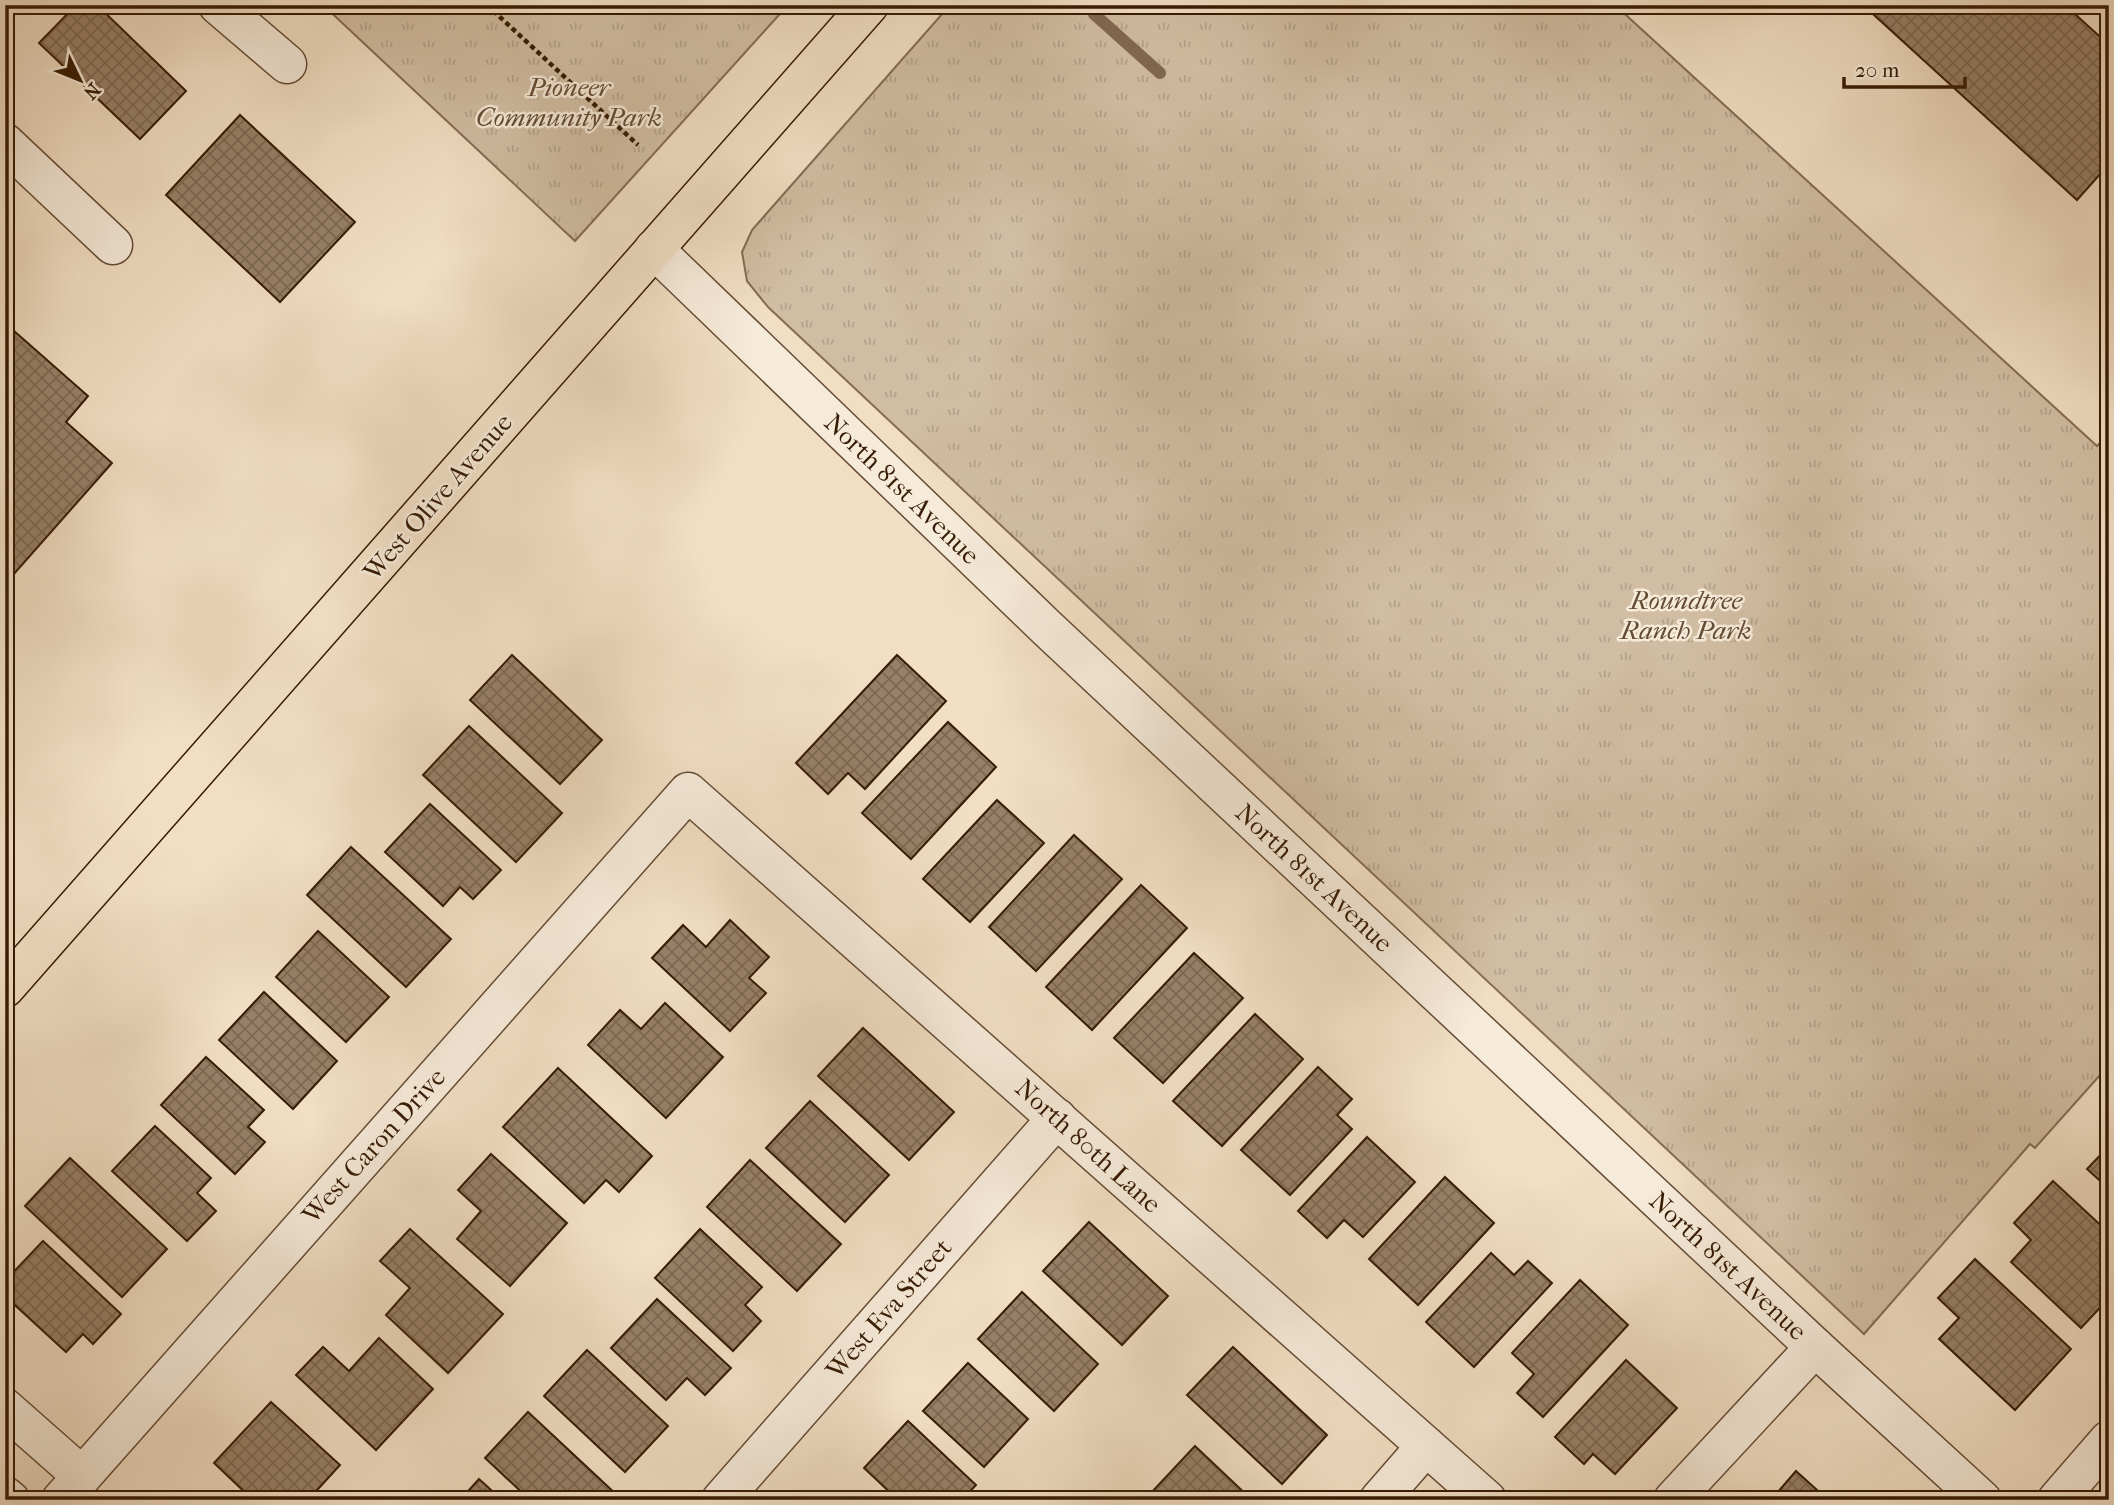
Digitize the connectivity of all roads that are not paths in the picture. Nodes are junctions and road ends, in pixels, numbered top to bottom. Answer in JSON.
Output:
{"nodes":[{"id":1,"x":218,"y":5,"type":"edge"},
{"id":2,"x":869,"y":5,"type":"edge"},
{"id":3,"x":287,"y":64,"type":"dead end"},
{"id":4,"x":5,"y":143,"type":"edge"},
{"id":5,"x":113,"y":246,"type":"dead end"},
{"id":6,"x":654,"y":249,"type":"junction"},
{"id":7,"x":688,"y":792,"type":"joint"},
{"id":8,"x":5,"y":988,"type":"edge"},
{"id":9,"x":1057,"y":1118,"type":"junction"},
{"id":10,"x":1815,"y":1348,"type":"junction"},
{"id":11,"x":5,"y":1408,"type":"edge"},
{"id":12,"x":2109,"y":1440,"type":"edge"},
{"id":13,"x":1426,"y":1446,"type":"junction"},
{"id":14,"x":71,"y":1488,"type":"edge"},
{"id":15,"x":5,"y":1496,"type":"edge"},
{"id":16,"x":10,"y":1500,"type":"edge"},
{"id":17,"x":721,"y":1500,"type":"edge"},
{"id":18,"x":1379,"y":1500,"type":"edge"},
{"id":19,"x":1487,"y":1500,"type":"edge"},
{"id":20,"x":1673,"y":1500,"type":"edge"},
{"id":21,"x":1982,"y":1500,"type":"edge"},
{"id":22,"x":2057,"y":1500,"type":"edge"}],
"edges":[{"from":1,"to":3,"type":"street"},
{"from":2,"to":6,"type":"main road","name":"West Olive Avenue"},
{"from":4,"to":5,"type":"street"},
{"from":6,"to":8,"type":"main road","name":"West Olive Avenue"},
{"from":6,"to":10,"type":"street","name":"North 81st Avenue"},
{"from":7,"to":9,"type":"street","name":"North 80th Lane"},
{"from":7,"to":14,"type":"street","name":"West Caron Drive"},
{"from":9,"to":13,"type":"street","name":"North 80th Lane"},
{"from":9,"to":17,"type":"street","name":"West Eva Street"},
{"from":10,"to":20,"type":"street"},
{"from":10,"to":21,"type":"street","name":"North 81st Avenue"},
{"from":11,"to":14,"type":"street"},
{"from":12,"to":22,"type":"street"},
{"from":13,"to":18,"type":"street"},
{"from":13,"to":19,"type":"street","name":"North 80th Lane"},
{"from":15,"to":16,"type":"street"}]}
